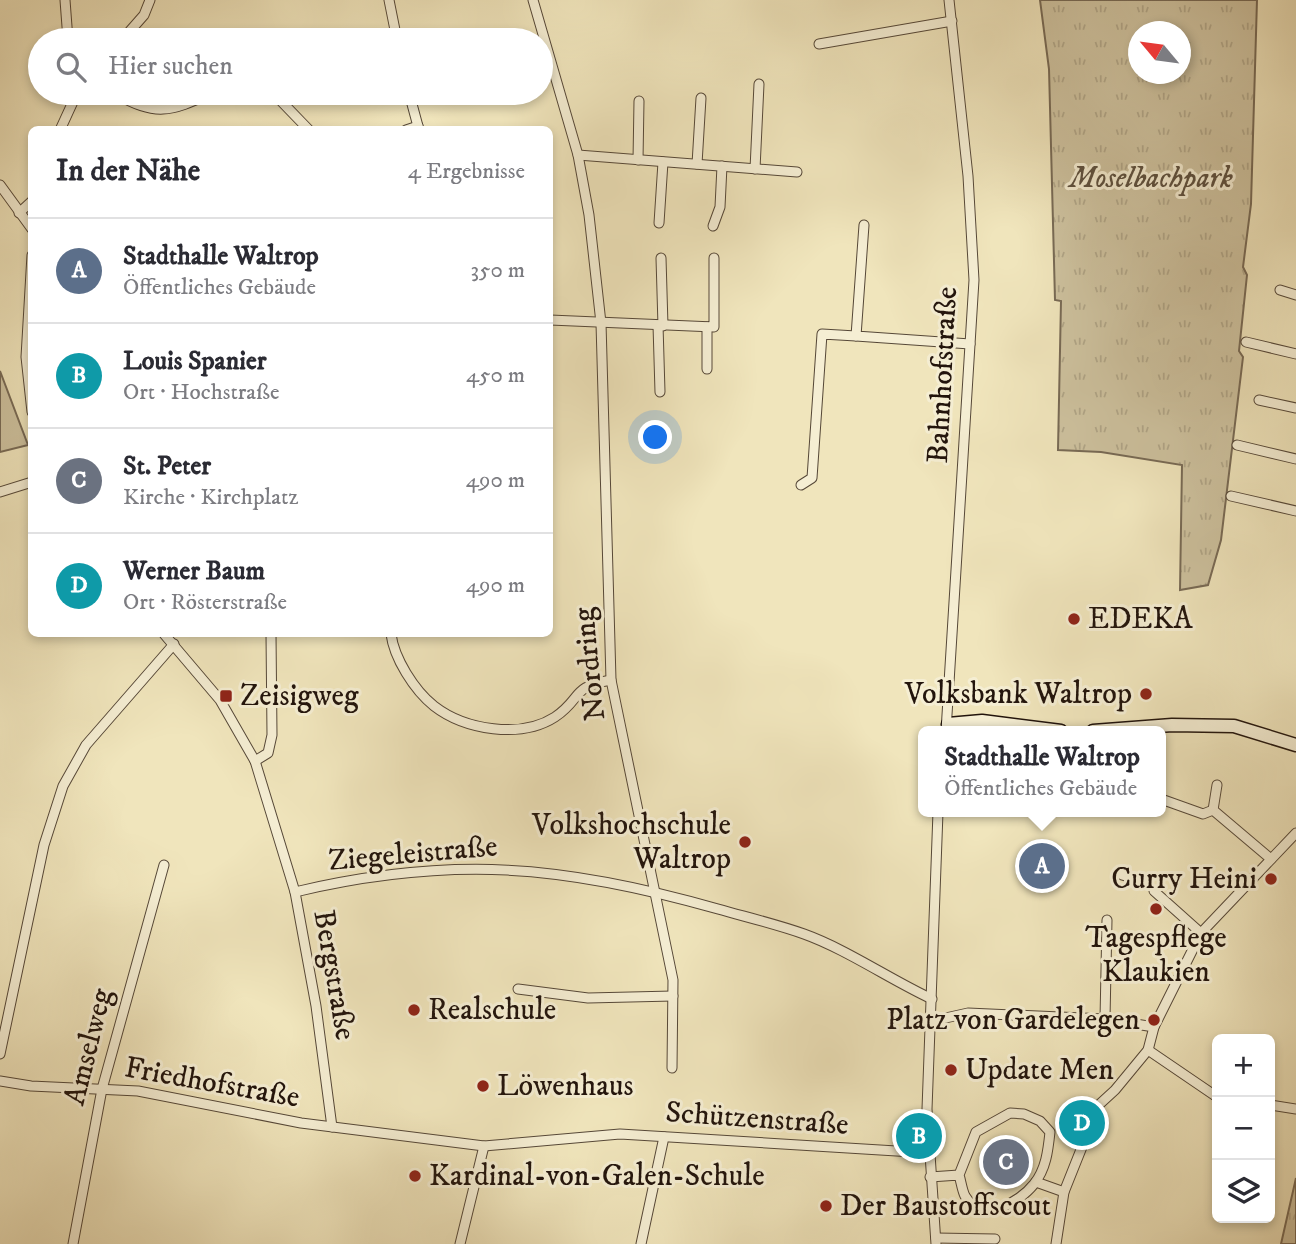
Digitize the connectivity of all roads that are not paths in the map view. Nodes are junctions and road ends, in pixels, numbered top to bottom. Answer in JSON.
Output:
{"nodes":[{"id":1,"x":65,"y":0,"type":"edge"},
{"id":2,"x":150,"y":0,"type":"edge"},
{"id":3,"x":389,"y":0,"type":"edge"},
{"id":4,"x":533,"y":0,"type":"edge"},
{"id":5,"x":949,"y":0,"type":"edge"},
{"id":6,"x":952,"y":21,"type":"junction"},
{"id":7,"x":67,"y":28,"type":"edge"},
{"id":8,"x":133,"y":28,"type":"edge"},
{"id":9,"x":395,"y":28,"type":"edge"},
{"id":10,"x":541,"y":28,"type":"edge"},
{"id":11,"x":819,"y":44,"type":"dead end"},
{"id":12,"x":553,"y":69,"type":"edge"},
{"id":13,"x":759,"y":84,"type":"dead end"},
{"id":14,"x":701,"y":98,"type":"dead end"},
{"id":15,"x":639,"y":101,"type":"dead end"},
{"id":16,"x":71,"y":105,"type":"edge"},
{"id":17,"x":136,"y":105,"type":"edge"},
{"id":18,"x":184,"y":105,"type":"edge"},
{"id":19,"x":285,"y":105,"type":"edge"},
{"id":20,"x":412,"y":105,"type":"edge"},
{"id":21,"x":62,"y":126,"type":"edge"},
{"id":22,"x":305,"y":126,"type":"edge"},
{"id":23,"x":417,"y":126,"type":"edge"},
{"id":24,"x":578,"y":155,"type":"junction"},
{"id":25,"x":638,"y":160,"type":"junction"},
{"id":26,"x":663,"y":162,"type":"junction"},
{"id":27,"x":697,"y":164,"type":"junction"},
{"id":28,"x":722,"y":166,"type":"junction"},
{"id":29,"x":755,"y":169,"type":"junction"},
{"id":30,"x":797,"y":172,"type":"dead end"},
{"id":31,"x":0,"y":186,"type":"edge"},
{"id":32,"x":28,"y":205,"type":"edge"},
{"id":33,"x":19,"y":213,"type":"junction"},
{"id":34,"x":659,"y":223,"type":"dead end"},
{"id":35,"x":28,"y":224,"type":"edge"},
{"id":36,"x":864,"y":225,"type":"dead end"},
{"id":37,"x":713,"y":226,"type":"dead end"},
{"id":38,"x":662,"y":258,"type":"dead end"},
{"id":39,"x":714,"y":258,"type":"dead end"},
{"id":40,"x":1280,"y":290,"type":"dead end"},
{"id":41,"x":1296,"y":295,"type":"edge"},
{"id":42,"x":553,"y":320,"type":"edge"},
{"id":43,"x":28,"y":323,"type":"edge"},
{"id":44,"x":601,"y":323,"type":"junction"},
{"id":45,"x":661,"y":325,"type":"junction"},
{"id":46,"x":707,"y":327,"type":"junction"},
{"id":47,"x":856,"y":336,"type":"junction"},
{"id":48,"x":1246,"y":342,"type":"dead end"},
{"id":49,"x":970,"y":344,"type":"junction"},
{"id":50,"x":1296,"y":354,"type":"edge"},
{"id":51,"x":707,"y":369,"type":"dead end"},
{"id":52,"x":28,"y":377,"type":"edge"},
{"id":53,"x":660,"y":392,"type":"dead end"},
{"id":54,"x":1259,"y":400,"type":"dead end"},
{"id":55,"x":1296,"y":408,"type":"edge"},
{"id":56,"x":1237,"y":445,"type":"dead end"},
{"id":57,"x":1296,"y":459,"type":"edge"},
{"id":58,"x":28,"y":483,"type":"edge"},
{"id":59,"x":801,"y":485,"type":"dead end"},
{"id":60,"x":0,"y":492,"type":"edge"},
{"id":61,"x":1231,"y":496,"type":"dead end"},
{"id":62,"x":1296,"y":511,"type":"edge"},
{"id":63,"x":167,"y":637,"type":"edge"},
{"id":64,"x":271,"y":637,"type":"edge"},
{"id":65,"x":391,"y":637,"type":"edge"},
{"id":66,"x":173,"y":644,"type":"junction"},
{"id":67,"x":611,"y":680,"type":"junction"},
{"id":68,"x":947,"y":726,"type":"edge"},
{"id":69,"x":957,"y":726,"type":"edge"},
{"id":70,"x":1022,"y":726,"type":"edge"},
{"id":71,"x":1159,"y":726,"type":"edge"},
{"id":72,"x":1296,"y":746,"type":"edge"},
{"id":73,"x":255,"y":761,"type":"junction"},
{"id":74,"x":1217,"y":785,"type":"dead end"},
{"id":75,"x":1166,"y":801,"type":"edge"},
{"id":76,"x":1213,"y":810,"type":"junction"},
{"id":77,"x":939,"y":817,"type":"edge"},
{"id":78,"x":1296,"y":833,"type":"edge"},
{"id":79,"x":1271,"y":859,"type":"junction"},
{"id":80,"x":164,"y":865,"type":"dead end"},
{"id":81,"x":656,"y":891,"type":"junction"},
{"id":82,"x":1154,"y":891,"type":"tunnel mouth"},
{"id":83,"x":295,"y":892,"type":"junction"},
{"id":84,"x":1107,"y":920,"type":"dead end"},
{"id":85,"x":1201,"y":933,"type":"junction"},
{"id":86,"x":518,"y":989,"type":"dead end"},
{"id":87,"x":673,"y":996,"type":"junction"},
{"id":88,"x":932,"y":999,"type":"junction"},
{"id":89,"x":1105,"y":1019,"type":"junction"},
{"id":90,"x":932,"y":1021,"type":"junction"},
{"id":91,"x":1154,"y":1027,"type":"junction"},
{"id":92,"x":1149,"y":1050,"type":"junction"},
{"id":93,"x":0,"y":1054,"type":"edge"},
{"id":94,"x":672,"y":1068,"type":"dead end"},
{"id":95,"x":0,"y":1081,"type":"edge"},
{"id":96,"x":102,"y":1090,"type":"junction"},
{"id":97,"x":1212,"y":1095,"type":"edge"},
{"id":98,"x":1275,"y":1106,"type":"edge"},
{"id":99,"x":1296,"y":1110,"type":"edge"},
{"id":100,"x":332,"y":1127,"type":"junction"},
{"id":101,"x":664,"y":1137,"type":"junction"},
{"id":102,"x":484,"y":1146,"type":"junction"},
{"id":103,"x":929,"y":1153,"type":"junction"},
{"id":104,"x":959,"y":1175,"type":"junction"},
{"id":105,"x":930,"y":1177,"type":"junction"},
{"id":106,"x":1036,"y":1182,"type":"junction"},
{"id":107,"x":1064,"y":1192,"type":"junction"},
{"id":108,"x":996,"y":1239,"type":"dead end"},
{"id":109,"x":936,"y":1241,"type":"edge"},
{"id":110,"x":73,"y":1244,"type":"edge"},
{"id":111,"x":460,"y":1244,"type":"edge"},
{"id":112,"x":641,"y":1244,"type":"edge"},
{"id":113,"x":1056,"y":1244,"type":"edge"}],
"edges":[{"from":1,"to":7,"type":"street"},
{"from":2,"to":8,"type":"street"},
{"from":3,"to":9,"type":"street"},
{"from":4,"to":10,"type":"street","name":"Nordring"},
{"from":5,"to":6,"type":"street","name":"Bahnhofstraße"},
{"from":6,"to":11,"type":"street"},
{"from":6,"to":49,"type":"street","name":"Bahnhofstraße"},
{"from":12,"to":24,"type":"street","name":"Nordring"},
{"from":13,"to":29,"type":"street"},
{"from":14,"to":27,"type":"street"},
{"from":15,"to":25,"type":"street"},
{"from":16,"to":21,"type":"street"},
{"from":17,"to":18,"type":"street"},
{"from":19,"to":22,"type":"street"},
{"from":20,"to":23,"type":"street"},
{"from":24,"to":25,"type":"street"},
{"from":24,"to":44,"type":"street","name":"Nordring"},
{"from":25,"to":26,"type":"street"},
{"from":26,"to":27,"type":"street"},
{"from":26,"to":34,"type":"street"},
{"from":27,"to":28,"type":"street"},
{"from":28,"to":29,"type":"street"},
{"from":28,"to":37,"type":"street"},
{"from":29,"to":30,"type":"street"},
{"from":31,"to":33,"type":"street"},
{"from":32,"to":33,"type":"street"},
{"from":33,"to":35,"type":"street"},
{"from":36,"to":47,"type":"street"},
{"from":38,"to":45,"type":"street"},
{"from":39,"to":46,"type":"street"},
{"from":40,"to":41,"type":"street"},
{"from":42,"to":44,"type":"street"},
{"from":43,"to":52,"type":"street"},
{"from":44,"to":45,"type":"street"},
{"from":44,"to":67,"type":"street","name":"Nordring"},
{"from":45,"to":46,"type":"street"},
{"from":45,"to":53,"type":"street"},
{"from":46,"to":51,"type":"street"},
{"from":47,"to":49,"type":"street"},
{"from":47,"to":59,"type":"street"},
{"from":48,"to":50,"type":"street"},
{"from":49,"to":68,"type":"street","name":"Bahnhofstraße"},
{"from":54,"to":55,"type":"street"},
{"from":56,"to":57,"type":"street"},
{"from":58,"to":60,"type":"street"},
{"from":61,"to":62,"type":"street"},
{"from":63,"to":66,"type":"street","name":"Bergstraße"},
{"from":64,"to":73,"type":"street"},
{"from":65,"to":67,"type":"street"},
{"from":66,"to":73,"type":"street","name":"Bergstraße"},
{"from":66,"to":93,"type":"street"},
{"from":67,"to":81,"type":"street","name":"Nordring"},
{"from":69,"to":70,"type":"street"},
{"from":71,"to":72,"type":"street"},
{"from":73,"to":83,"type":"street","name":"Bergstraße"},
{"from":74,"to":76,"type":"street"},
{"from":75,"to":76,"type":"street"},
{"from":76,"to":79,"type":"street"},
{"from":77,"to":88,"type":"street"},
{"from":78,"to":79,"type":"street"},
{"from":79,"to":85,"type":"street"},
{"from":80,"to":96,"type":"street","name":"Amselweg"},
{"from":81,"to":83,"type":"street","name":"Ziegeleistraße"},
{"from":81,"to":87,"type":"street","name":"Nordring"},
{"from":81,"to":88,"type":"street","name":"Ziegeleistraße"},
{"from":82,"to":85,"type":"street"},
{"from":83,"to":100,"type":"street","name":"Bergstraße"},
{"from":84,"to":89,"type":"street"},
{"from":85,"to":91,"type":"street"},
{"from":86,"to":87,"type":"street"},
{"from":87,"to":94,"type":"street","name":"Nordring"},
{"from":88,"to":90,"type":"street"},
{"from":89,"to":90,"type":"street"},
{"from":89,"to":91,"type":"street"},
{"from":90,"to":103,"type":"street"},
{"from":91,"to":92,"type":"street"},
{"from":92,"to":97,"type":"street"},
{"from":92,"to":107,"type":"street"},
{"from":95,"to":96,"type":"street","name":"Friedhofstraße"},
{"from":96,"to":100,"type":"street","name":"Friedhofstraße"},
{"from":96,"to":110,"type":"street","name":"Amselweg"},
{"from":98,"to":99,"type":"street"},
{"from":100,"to":102,"type":"street","name":"Schützenstraße"},
{"from":101,"to":102,"type":"street","name":"Schützenstraße"},
{"from":101,"to":103,"type":"street","name":"Schützenstraße"},
{"from":101,"to":112,"type":"street"},
{"from":102,"to":111,"type":"street"},
{"from":103,"to":105,"type":"street"},
{"from":104,"to":105,"type":"street"},
{"from":104,"to":106,"type":"street"},
{"from":104,"to":106,"type":"street"},
{"from":105,"to":109,"type":"street"},
{"from":106,"to":107,"type":"street"},
{"from":107,"to":113,"type":"street"},
{"from":108,"to":109,"type":"street"}]}
